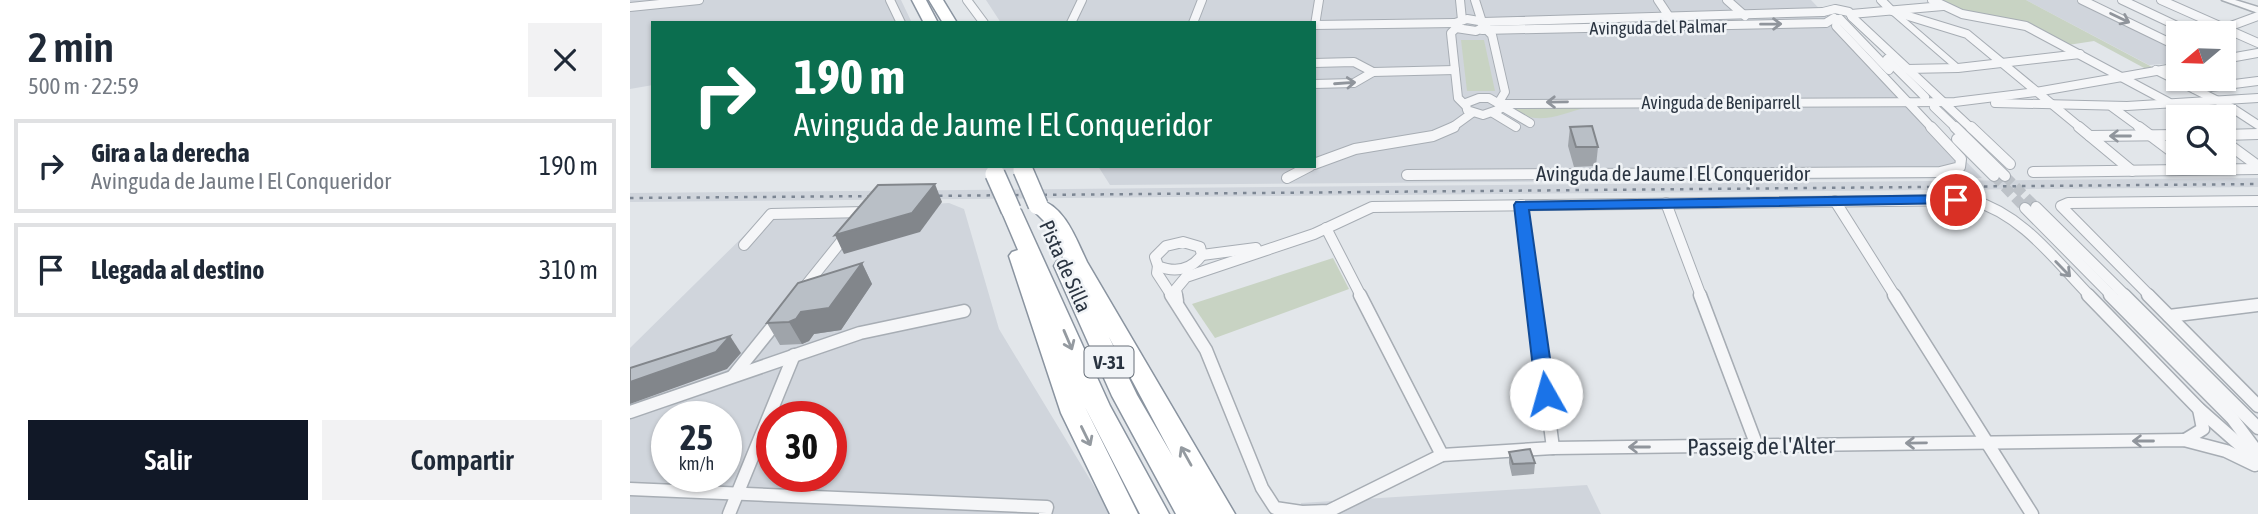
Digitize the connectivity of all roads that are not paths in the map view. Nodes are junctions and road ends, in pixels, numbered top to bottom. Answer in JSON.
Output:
{"nodes":[{"id":1,"x":699,"y":0,"type":"edge"},
{"id":2,"x":890,"y":0,"type":"edge"},
{"id":3,"x":919,"y":0,"type":"edge"},
{"id":4,"x":936,"y":0,"type":"edge"},
{"id":5,"x":967,"y":0,"type":"edge"},
{"id":6,"x":1083,"y":0,"type":"edge"},
{"id":7,"x":1202,"y":0,"type":"edge"},
{"id":8,"x":1319,"y":0,"type":"edge"},
{"id":9,"x":1460,"y":0,"type":"edge"},
{"id":10,"x":1475,"y":0,"type":"edge"},
{"id":11,"x":1658,"y":0,"type":"edge"},
{"id":12,"x":1727,"y":0,"type":"edge"},
{"id":13,"x":1823,"y":0,"type":"edge"},
{"id":14,"x":1832,"y":0,"type":"edge"},
{"id":15,"x":1840,"y":0,"type":"edge"},
{"id":16,"x":1881,"y":0,"type":"edge"},
{"id":17,"x":1932,"y":0,"type":"edge"},
{"id":18,"x":2082,"y":0,"type":"edge"},
{"id":19,"x":2122,"y":0,"type":"edge"},
{"id":20,"x":2161,"y":0,"type":"edge"},
{"id":21,"x":2226,"y":0,"type":"edge"},
{"id":22,"x":659,"y":2,"type":"edge"},
{"id":23,"x":1943,"y":6,"type":"junction"},
{"id":24,"x":630,"y":7,"type":"edge"},
{"id":25,"x":1827,"y":10,"type":"junction"},
{"id":26,"x":2258,"y":10,"type":"edge"},
{"id":27,"x":1892,"y":11,"type":"junction"},
{"id":28,"x":1849,"y":14,"type":"junction"},
{"id":29,"x":1745,"y":16,"type":"junction"},
{"id":30,"x":2258,"y":16,"type":"edge"},
{"id":31,"x":1670,"y":18,"type":"junction"},
{"id":32,"x":1837,"y":19,"type":"junction"},
{"id":33,"x":1562,"y":20,"type":"junction"},
{"id":34,"x":900,"y":21,"type":"edge"},
{"id":35,"x":930,"y":21,"type":"edge"},
{"id":36,"x":949,"y":21,"type":"edge"},
{"id":37,"x":983,"y":21,"type":"edge"},
{"id":38,"x":1072,"y":21,"type":"edge"},
{"id":39,"x":1194,"y":21,"type":"edge"},
{"id":40,"x":1316,"y":21,"type":"edge"},
{"id":41,"x":2166,"y":21,"type":"edge"},
{"id":42,"x":2208,"y":21,"type":"edge"},
{"id":43,"x":1458,"y":24,"type":"junction"},
{"id":44,"x":2236,"y":24,"type":"edge"},
{"id":45,"x":1316,"y":25,"type":"edge"},
{"id":46,"x":1484,"y":26,"type":"junction"},
{"id":47,"x":1565,"y":29,"type":"junction"},
{"id":48,"x":2236,"y":33,"type":"edge"},
{"id":49,"x":2166,"y":35,"type":"edge"},
{"id":50,"x":2157,"y":36,"type":"junction"},
{"id":51,"x":2166,"y":40,"type":"edge"},
{"id":52,"x":2258,"y":43,"type":"edge"},
{"id":53,"x":2258,"y":53,"type":"edge"},
{"id":54,"x":2080,"y":54,"type":"junction"},
{"id":55,"x":2236,"y":57,"type":"edge"},
{"id":56,"x":1316,"y":63,"type":"edge"},
{"id":57,"x":2002,"y":64,"type":"junction"},
{"id":58,"x":1958,"y":68,"type":"junction"},
{"id":59,"x":1908,"y":69,"type":"junction"},
{"id":60,"x":2166,"y":69,"type":"edge"},
{"id":61,"x":1455,"y":70,"type":"junction"},
{"id":62,"x":2156,"y":71,"type":"junction"},
{"id":63,"x":1373,"y":72,"type":"junction"},
{"id":64,"x":2166,"y":76,"type":"edge"},
{"id":65,"x":2122,"y":77,"type":"junction"},
{"id":66,"x":2258,"y":81,"type":"edge"},
{"id":67,"x":1316,"y":84,"type":"edge"},
{"id":68,"x":2236,"y":84,"type":"edge"},
{"id":69,"x":2197,"y":91,"type":"edge"},
{"id":70,"x":2036,"y":92,"type":"junction"},
{"id":71,"x":2258,"y":97,"type":"edge"},
{"id":72,"x":1912,"y":99,"type":"junction"},
{"id":73,"x":1955,"y":102,"type":"junction"},
{"id":74,"x":1931,"y":103,"type":"junction"},
{"id":75,"x":2220,"y":103,"type":"junction"},
{"id":76,"x":1500,"y":104,"type":"junction"},
{"id":77,"x":2166,"y":105,"type":"edge"},
{"id":78,"x":2173,"y":105,"type":"joint"},
{"id":79,"x":2052,"y":106,"type":"junction"},
{"id":80,"x":2112,"y":107,"type":"junction"},
{"id":81,"x":1468,"y":109,"type":"junction"},
{"id":82,"x":1493,"y":113,"type":"junction"},
{"id":83,"x":1530,"y":123,"type":"dead end"},
{"id":84,"x":2258,"y":125,"type":"edge"},
{"id":85,"x":1516,"y":127,"type":"dead end"},
{"id":86,"x":2258,"y":134,"type":"edge"},
{"id":87,"x":2166,"y":135,"type":"edge"},
{"id":88,"x":2236,"y":135,"type":"edge"},
{"id":89,"x":2090,"y":136,"type":"junction"},
{"id":90,"x":2150,"y":136,"type":"junction"},
{"id":91,"x":2166,"y":148,"type":"edge"},
{"id":92,"x":2236,"y":150,"type":"edge"},
{"id":93,"x":1316,"y":164,"type":"edge"},
{"id":94,"x":2010,"y":164,"type":"tunnel mouth"},
{"id":95,"x":2258,"y":167,"type":"edge"},
{"id":96,"x":1022,"y":168,"type":"edge"},
{"id":97,"x":1306,"y":168,"type":"edge"},
{"id":98,"x":2236,"y":168,"type":"edge"},
{"id":99,"x":994,"y":170,"type":"edge"},
{"id":100,"x":2166,"y":170,"type":"edge"},
{"id":101,"x":2132,"y":171,"type":"junction"},
{"id":102,"x":2033,"y":172,"type":"dead end"},
{"id":103,"x":1407,"y":175,"type":"dead end"},
{"id":104,"x":1994,"y":176,"type":"tunnel mouth"},
{"id":105,"x":2006,"y":176,"type":"tunnel mouth"},
{"id":106,"x":1287,"y":178,"type":"dead end"},
{"id":107,"x":1835,"y":201,"type":"junction"},
{"id":108,"x":2258,"y":201,"type":"edge"},
{"id":109,"x":1666,"y":203,"type":"junction"},
{"id":110,"x":1038,"y":205,"type":"junction"},
{"id":111,"x":1521,"y":205,"type":"junction"},
{"id":112,"x":1011,"y":210,"type":"junction"},
{"id":113,"x":1326,"y":228,"type":"junction"},
{"id":114,"x":1287,"y":244,"type":"junction"},
{"id":115,"x":744,"y":245,"type":"dead end"},
{"id":116,"x":1198,"y":259,"type":"junction"},
{"id":117,"x":1158,"y":266,"type":"junction"},
{"id":118,"x":1210,"y":267,"type":"junction"},
{"id":119,"x":799,"y":294,"type":"edge"},
{"id":120,"x":1177,"y":301,"type":"junction"},
{"id":121,"x":2258,"y":305,"type":"edge"},
{"id":122,"x":964,"y":311,"type":"dead end"},
{"id":123,"x":782,"y":315,"type":"edge"},
{"id":124,"x":2169,"y":316,"type":"junction"},
{"id":125,"x":794,"y":355,"type":"junction"},
{"id":126,"x":732,"y":376,"type":"junction"},
{"id":127,"x":2258,"y":391,"type":"edge"},
{"id":128,"x":2245,"y":394,"type":"junction"},
{"id":129,"x":2258,"y":406,"type":"edge"},
{"id":130,"x":2199,"y":409,"type":"junction"},
{"id":131,"x":630,"y":412,"type":"edge"},
{"id":132,"x":2258,"y":428,"type":"edge"},
{"id":133,"x":2184,"y":440,"type":"junction"},
{"id":134,"x":1989,"y":442,"type":"junction"},
{"id":135,"x":1757,"y":446,"type":"junction"},
{"id":136,"x":1553,"y":447,"type":"junction"},
{"id":137,"x":1442,"y":455,"type":"junction"},
{"id":138,"x":2257,"y":463,"type":"edge"},
{"id":139,"x":742,"y":482,"type":"edge"},
{"id":140,"x":630,"y":489,"type":"edge"},
{"id":141,"x":651,"y":490,"type":"edge"},
{"id":142,"x":738,"y":492,"type":"joint"},
{"id":143,"x":1046,"y":511,"type":"edge"},
{"id":144,"x":729,"y":514,"type":"edge"},
{"id":145,"x":1124,"y":514,"type":"edge"},
{"id":146,"x":1155,"y":514,"type":"edge"},
{"id":147,"x":1191,"y":514,"type":"edge"},
{"id":148,"x":1221,"y":514,"type":"edge"},
{"id":149,"x":2032,"y":514,"type":"edge"}],
"edges":[{"from":1,"to":22,"type":"street"},
{"from":2,"to":34,"type":"street"},
{"from":3,"to":35,"type":"highway"},
{"from":4,"to":36,"type":"highway"},
{"from":5,"to":37,"type":"street"},
{"from":6,"to":38,"type":"street"},
{"from":7,"to":39,"type":"street"},
{"from":8,"to":40,"type":"street"},
{"from":9,"to":43,"type":"street"},
{"from":10,"to":46,"type":"street"},
{"from":11,"to":31,"type":"street"},
{"from":12,"to":29,"type":"street"},
{"from":13,"to":25,"type":"street"},
{"from":14,"to":28,"type":"street"},
{"from":15,"to":28,"type":"street"},
{"from":16,"to":27,"type":"street"},
{"from":17,"to":23,"type":"street"},
{"from":18,"to":50,"type":"street","one_way":true},
{"from":19,"to":41,"type":"street"},
{"from":20,"to":42,"type":"street"},
{"from":21,"to":26,"type":"street"},
{"from":22,"to":24,"type":"street"},
{"from":23,"to":27,"type":"street"},
{"from":23,"to":54,"type":"street"},
{"from":25,"to":28,"type":"street","name":"Avinguda del Palmar"},
{"from":25,"to":29,"type":"street","name":"Avinguda del Palmar"},
{"from":25,"to":32,"type":"street"},
{"from":27,"to":28,"type":"street"},
{"from":27,"to":57,"type":"street"},
{"from":27,"to":58,"type":"street"},
{"from":28,"to":32,"type":"street","name":"Avinguda del Palmar"},
{"from":28,"to":59,"type":"street"},
{"from":28,"to":74,"type":"street"},
{"from":29,"to":31,"type":"street","name":"Avinguda del Palmar"},
{"from":30,"to":44,"type":"street"},
{"from":31,"to":33,"type":"street","name":"Avinguda del Palmar"},
{"from":47,"to":32,"type":"street","name":"Avinguda del Palmar","one_way":true},
{"from":32,"to":72,"type":"street"},
{"from":33,"to":46,"type":"street","name":"Avinguda del Palmar"},
{"from":33,"to":47,"type":"street"},
{"from":43,"to":45,"type":"street"},
{"from":43,"to":46,"type":"street"},
{"from":43,"to":46,"type":"street"},
{"from":43,"to":61,"type":"street"},
{"from":46,"to":47,"type":"street","name":"Avinguda del Palmar"},
{"from":46,"to":76,"type":"street"},
{"from":48,"to":52,"type":"street"},
{"from":49,"to":50,"type":"street"},
{"from":50,"to":51,"type":"street"},
{"from":53,"to":55,"type":"street"},
{"from":54,"to":57,"type":"street"},
{"from":54,"to":65,"type":"street"},
{"from":56,"to":63,"type":"street"},
{"from":57,"to":58,"type":"street"},
{"from":57,"to":70,"type":"street"},
{"from":58,"to":59,"type":"street"},
{"from":59,"to":74,"type":"street"},
{"from":60,"to":62,"type":"street"},
{"from":61,"to":63,"type":"street"},
{"from":61,"to":81,"type":"street"},
{"from":62,"to":64,"type":"street"},
{"from":62,"to":65,"type":"street"},
{"from":67,"to":63,"type":"street","one_way":true},
{"from":65,"to":70,"type":"street"},
{"from":65,"to":78,"type":"street"},
{"from":66,"to":68,"type":"street"},
{"from":69,"to":75,"type":"street"},
{"from":70,"to":73,"type":"street"},
{"from":70,"to":79,"type":"street"},
{"from":71,"to":75,"type":"street"},
{"from":72,"to":74,"type":"street","name":"Avinguda de Beniparrell"},
{"from":72,"to":76,"type":"street","name":"Avinguda de Beniparrell","one_way":true},
{"from":72,"to":103,"type":"street","name":"Avinguda de Jaume I El Conqueridor"},
{"from":73,"to":74,"type":"street","name":"Avinguda de Beniparrell"},
{"from":73,"to":79,"type":"street"},
{"from":74,"to":94,"type":"street"},
{"from":74,"to":104,"type":"street"},
{"from":74,"to":105,"type":"street"},
{"from":75,"to":78,"type":"street"},
{"from":75,"to":84,"type":"street"},
{"from":76,"to":81,"type":"street","name":"Avinguda de Beniparrell"},
{"from":76,"to":82,"type":"street"},
{"from":76,"to":83,"type":"street"},
{"from":77,"to":80,"type":"street"},
{"from":79,"to":80,"type":"street"},
{"from":79,"to":89,"type":"street"},
{"from":80,"to":90,"type":"street"},
{"from":81,"to":82,"type":"street"},
{"from":81,"to":93,"type":"street"},
{"from":82,"to":85,"type":"street"},
{"from":86,"to":88,"type":"street"},
{"from":87,"to":90,"type":"street"},
{"from":90,"to":89,"type":"street","one_way":true},
{"from":89,"to":101,"type":"street"},
{"from":90,"to":91,"type":"street"},
{"from":92,"to":95,"type":"street"},
{"from":95,"to":98,"type":"street"},
{"from":96,"to":110,"type":"highway","name":"Pista de Silla","number":"V-31","bridge":true},
{"from":97,"to":106,"type":"street"},
{"from":99,"to":112,"type":"highway","name":"Pista de Silla","number":"V-31","bridge":true},
{"from":100,"to":101,"type":"street"},
{"from":101,"to":102,"type":"street"},
{"from":107,"to":109,"type":"street","name":"Avinguda de Jaume I El Conqueridor"},
{"from":107,"to":130,"type":"street","name":"Avinguda de Jaume I El Conqueridor","one_way":true},
{"from":107,"to":134,"type":"street"},
{"from":108,"to":124,"type":"street"},
{"from":109,"to":111,"type":"street","name":"Avinguda de Jaume I El Conqueridor"},
{"from":109,"to":135,"type":"street"},
{"from":110,"to":147,"type":"highway","name":"Pista de Silla","number":"V-31"},
{"from":148,"to":110,"type":"highway","one_way":true},
{"from":111,"to":113,"type":"street","name":"Avinguda de Jaume I El Conqueridor"},
{"from":111,"to":136,"type":"street"},
{"from":112,"to":145,"type":"highway","one_way":true},
{"from":112,"to":146,"type":"highway","name":"Pista de Silla","number":"V-31","one_way":true},
{"from":113,"to":114,"type":"street","name":"Avinguda de Jaume I El Conqueridor"},
{"from":113,"to":137,"type":"street"},
{"from":114,"to":116,"type":"street"},
{"from":114,"to":118,"type":"street"},
{"from":115,"to":119,"type":"street"},
{"from":116,"to":117,"type":"street"},
{"from":116,"to":117,"type":"street"},
{"from":116,"to":118,"type":"street"},
{"from":117,"to":120,"type":"street"},
{"from":118,"to":120,"type":"street"},
{"from":120,"to":137,"type":"street","name":"Passeig de l'Alter"},
{"from":121,"to":124,"type":"street"},
{"from":122,"to":125,"type":"street"},
{"from":123,"to":126,"type":"street"},
{"from":124,"to":128,"type":"street"},
{"from":125,"to":126,"type":"street"},
{"from":125,"to":139,"type":"street"},
{"from":126,"to":131,"type":"street"},
{"from":127,"to":128,"type":"street"},
{"from":128,"to":129,"type":"street"},
{"from":130,"to":133,"type":"street"},
{"from":130,"to":138,"type":"street","name":"Avinguda de Jaume I El Conqueridor"},
{"from":132,"to":138,"type":"street"},
{"from":133,"to":134,"type":"street","name":"Passeig de l'Alter","one_way":true},
{"from":133,"to":138,"type":"street","name":"Passeig de l'Alter"},
{"from":134,"to":135,"type":"street","name":"Passeig de l'Alter","one_way":true},
{"from":134,"to":149,"type":"street"},
{"from":135,"to":136,"type":"street","name":"Passeig de l'Alter","one_way":true},
{"from":136,"to":137,"type":"street","name":"Passeig de l'Alter"},
{"from":140,"to":141,"type":"street"},
{"from":142,"to":143,"type":"street"},
{"from":142,"to":144,"type":"street"}]}
